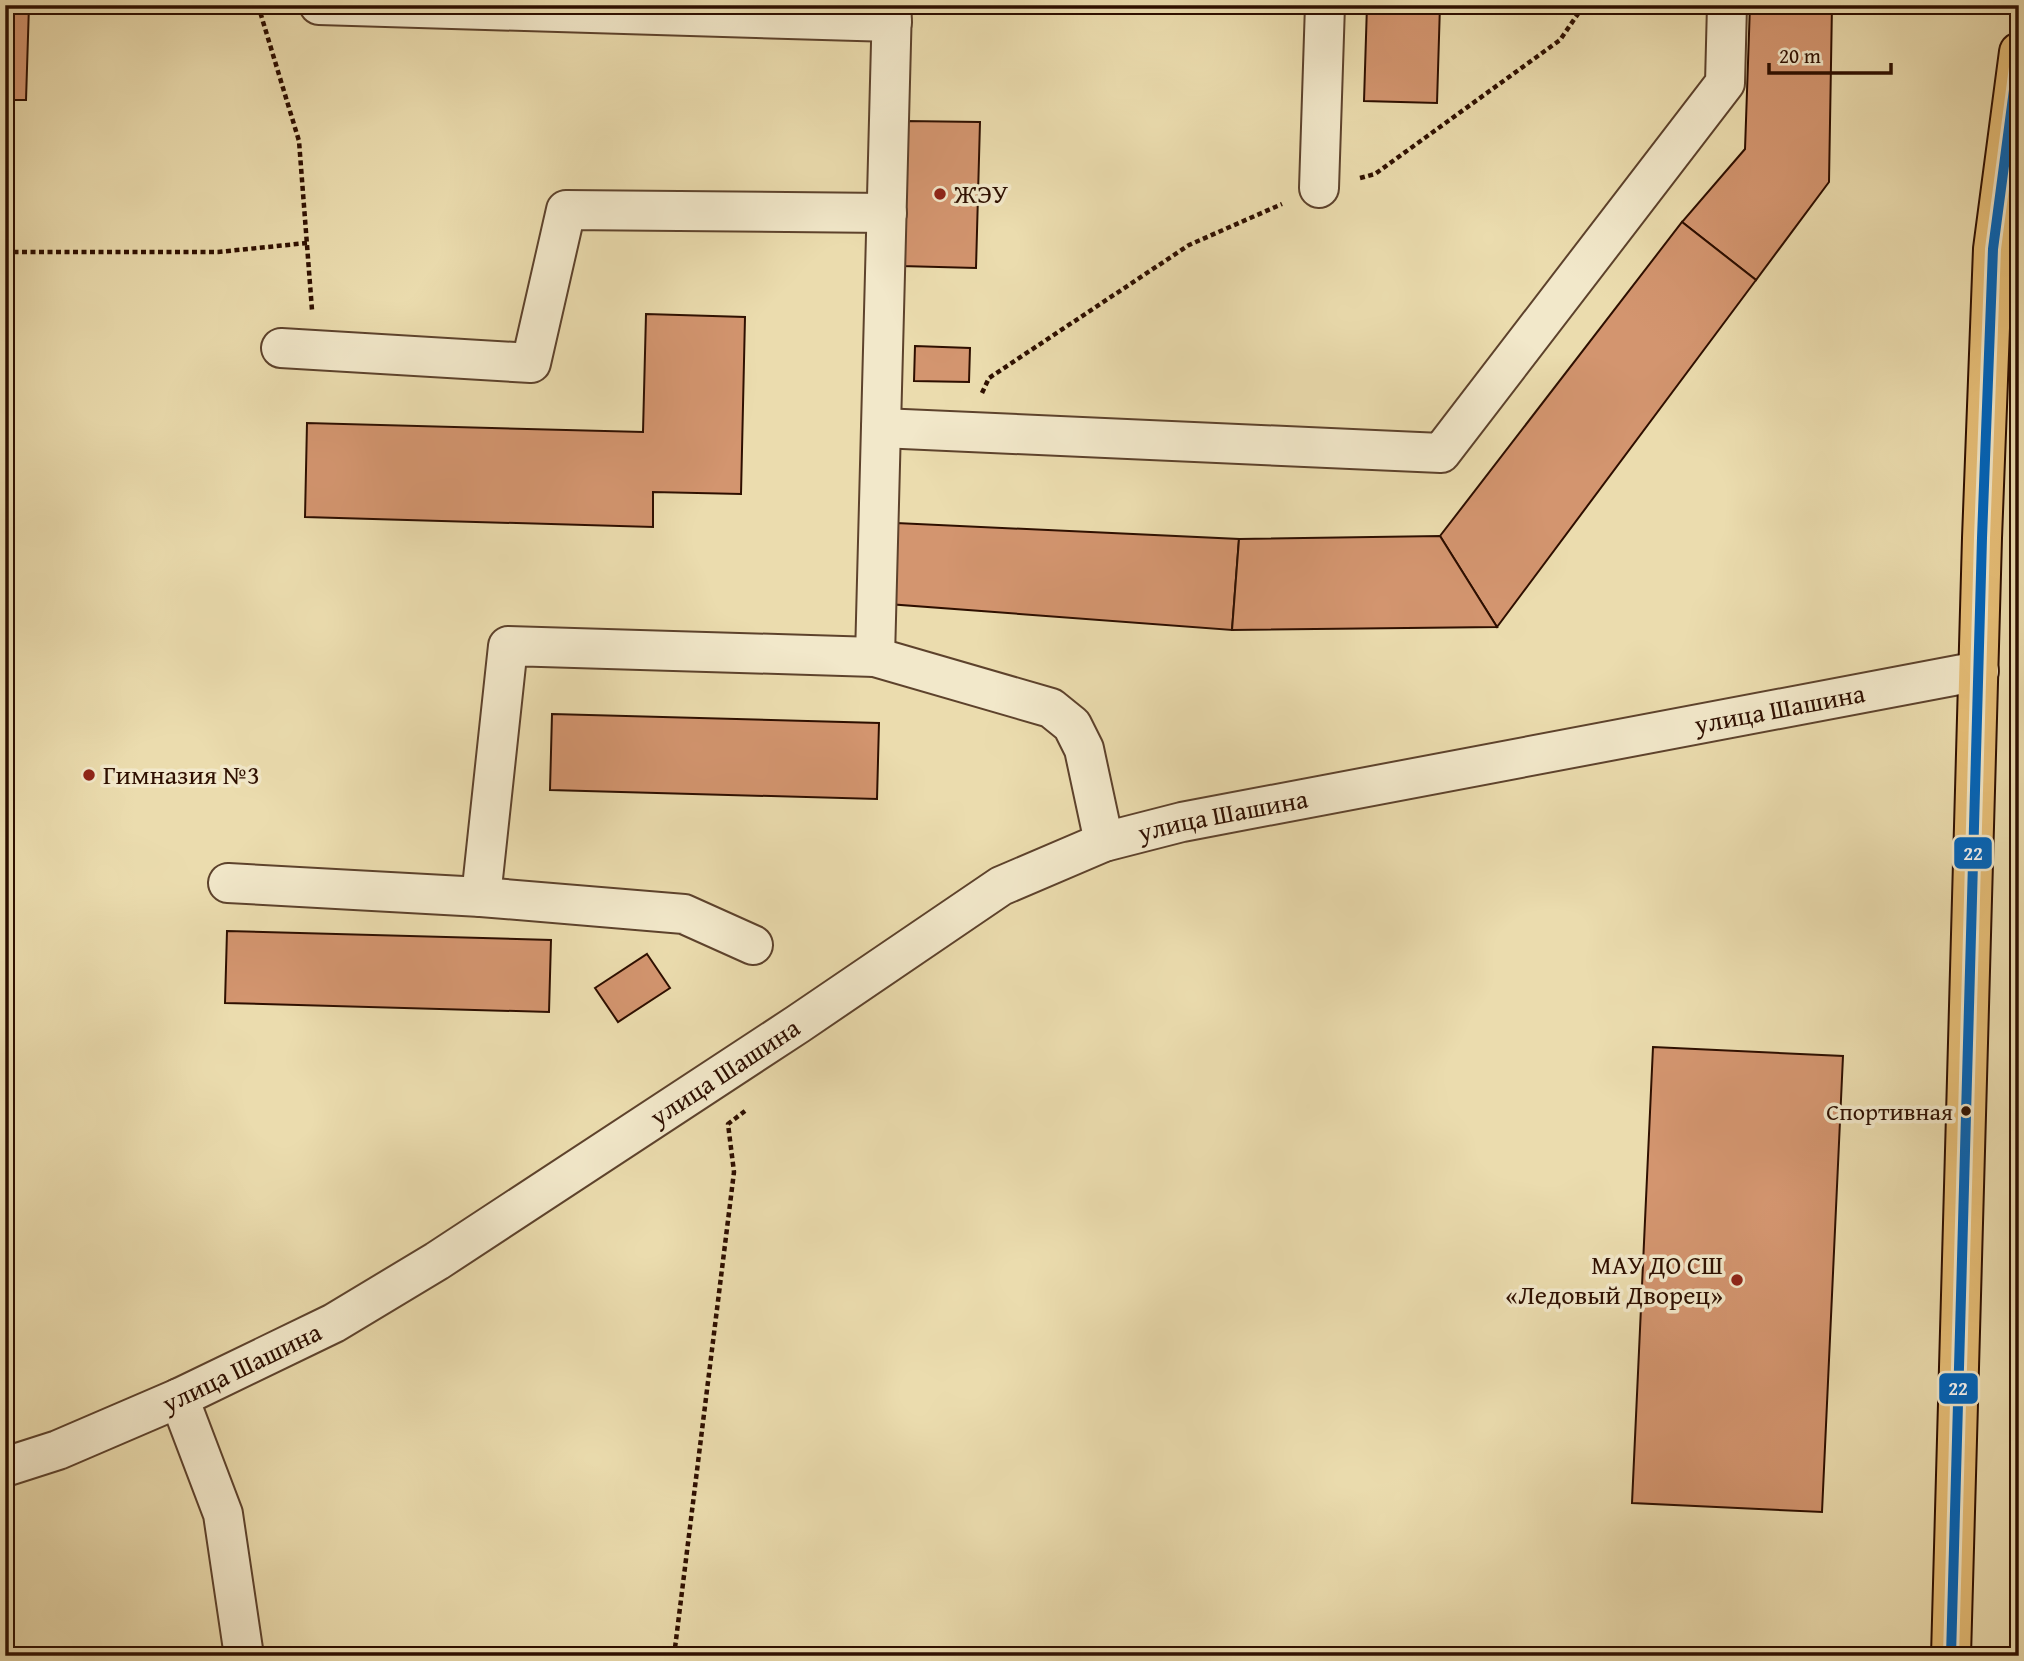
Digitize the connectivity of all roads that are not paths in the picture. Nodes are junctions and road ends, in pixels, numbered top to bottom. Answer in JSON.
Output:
{"nodes":[{"id":1,"x":319,"y":5,"type":"edge"},
{"id":2,"x":1325,"y":5,"type":"edge"},
{"id":3,"x":1727,"y":5,"type":"edge"},
{"id":4,"x":892,"y":13,"type":"edge"},
{"id":5,"x":2019,"y":52,"type":"edge"},
{"id":6,"x":1319,"y":188,"type":"road end"},
{"id":7,"x":887,"y":213,"type":"junction"},
{"id":8,"x":298,"y":349,"type":"road end"},
{"id":9,"x":881,"y":428,"type":"junction"},
{"id":10,"x":875,"y":657,"type":"junction"},
{"id":11,"x":1979,"y":671,"type":"junction"},
{"id":12,"x":1104,"y":842,"type":"junction"},
{"id":13,"x":228,"y":883,"type":"dead end"},
{"id":14,"x":481,"y":897,"type":"junction"},
{"id":15,"x":754,"y":945,"type":"dead end"},
{"id":16,"x":179,"y":1398,"type":"junction"},
{"id":17,"x":5,"y":1467,"type":"edge"},
{"id":18,"x":244,"y":1656,"type":"edge"},
{"id":19,"x":1951,"y":1656,"type":"edge"}],
"edges":[{"from":1,"to":4,"type":"street"},
{"from":2,"to":6,"type":"street"},
{"from":3,"to":9,"type":"street"},
{"from":4,"to":7,"type":"street"},
{"from":5,"to":11,"type":"main road"},
{"from":7,"to":8,"type":"street"},
{"from":7,"to":9,"type":"street"},
{"from":9,"to":10,"type":"street"},
{"from":10,"to":12,"type":"street"},
{"from":10,"to":14,"type":"street"},
{"from":11,"to":12,"type":"street","name":"улица Шашина"},
{"from":11,"to":19,"type":"main road"},
{"from":12,"to":16,"type":"street","name":"улица Шашина"},
{"from":13,"to":14,"type":"street"},
{"from":14,"to":15,"type":"street"},
{"from":16,"to":17,"type":"street","name":"улица Шашина"},
{"from":16,"to":18,"type":"street"}]}
